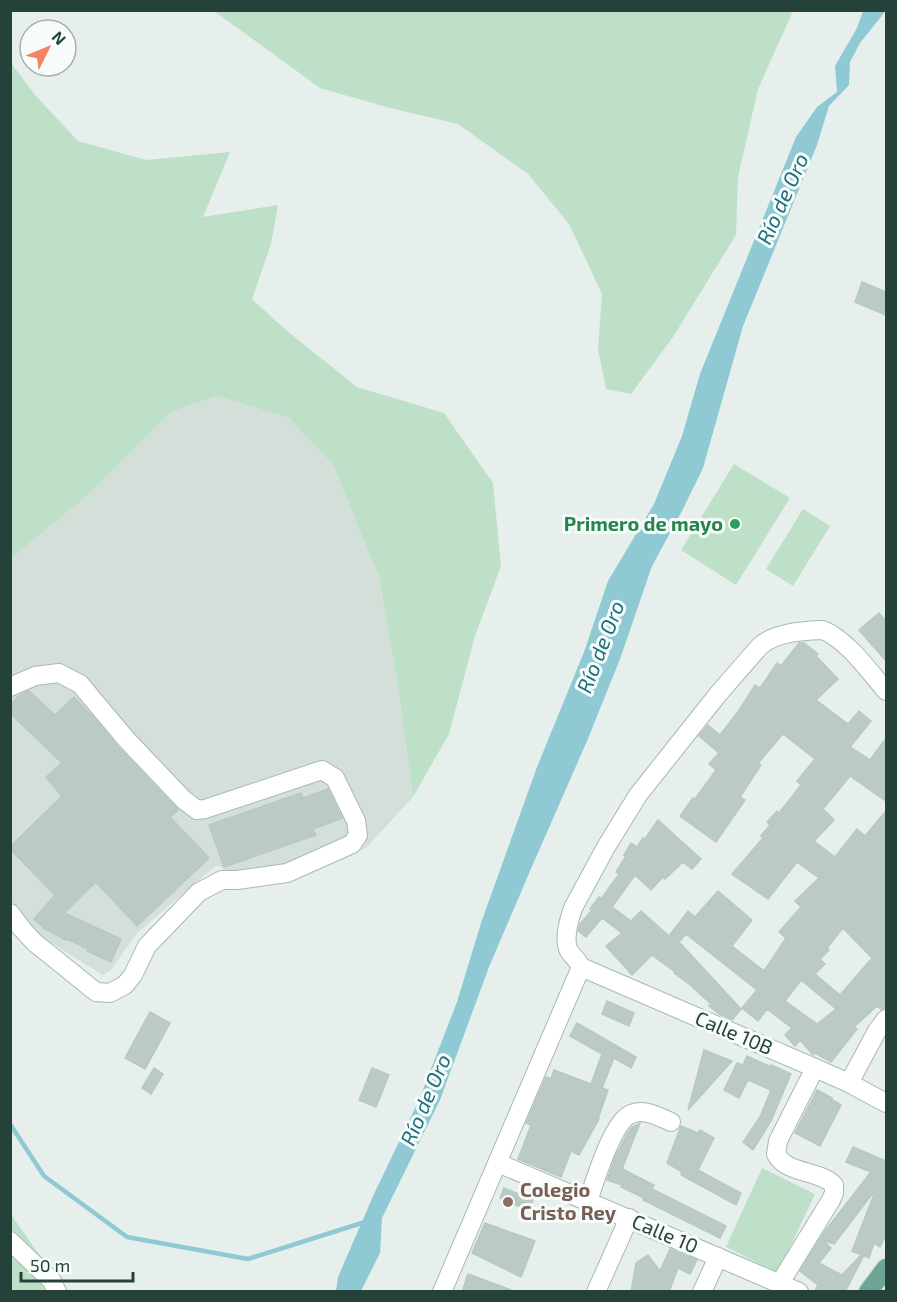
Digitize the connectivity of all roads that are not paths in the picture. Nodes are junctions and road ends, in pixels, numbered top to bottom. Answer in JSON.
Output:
{"nodes":[{"id":1,"x":10,"y":687,"type":"edge"},
{"id":2,"x":886,"y":691,"type":"edge"},
{"id":3,"x":10,"y":913,"type":"edge"},
{"id":4,"x":581,"y":967,"type":"junction"},
{"id":5,"x":886,"y":1019,"type":"edge"},
{"id":6,"x":815,"y":1068,"type":"junction"},
{"id":7,"x":849,"y":1083,"type":"junction"},
{"id":8,"x":886,"y":1103,"type":"edge"},
{"id":9,"x":671,"y":1122,"type":"dead end"},
{"id":10,"x":498,"y":1163,"type":"junction"},
{"id":11,"x":588,"y":1201,"type":"junction"},
{"id":12,"x":629,"y":1218,"type":"junction"},
{"id":13,"x":10,"y":1241,"type":"edge"},
{"id":14,"x":718,"y":1257,"type":"junction"},
{"id":15,"x":886,"y":1268,"type":"edge"},
{"id":16,"x":780,"y":1283,"type":"junction"},
{"id":17,"x":57,"y":1292,"type":"edge"},
{"id":18,"x":442,"y":1292,"type":"edge"},
{"id":19,"x":596,"y":1292,"type":"edge"},
{"id":20,"x":702,"y":1292,"type":"edge"},
{"id":21,"x":799,"y":1292,"type":"edge"},
{"id":22,"x":868,"y":1292,"type":"edge"}],
"edges":[{"from":1,"to":3,"type":"street"},
{"from":2,"to":4,"type":"street"},
{"from":4,"to":6,"type":"street","name":"Calle 10B"},
{"from":4,"to":10,"type":"street"},
{"from":5,"to":7,"type":"street"},
{"from":6,"to":7,"type":"street","name":"Calle 10B"},
{"from":6,"to":16,"type":"street"},
{"from":7,"to":8,"type":"street","name":"Calle 10B"},
{"from":9,"to":11,"type":"street"},
{"from":10,"to":11,"type":"street","name":"Calle 10"},
{"from":10,"to":18,"type":"street"},
{"from":11,"to":12,"type":"street","name":"Calle 10"},
{"from":12,"to":14,"type":"street","name":"Calle 10"},
{"from":12,"to":19,"type":"street"},
{"from":13,"to":17,"type":"street"},
{"from":14,"to":16,"type":"street","name":"Calle 10"},
{"from":14,"to":20,"type":"street"},
{"from":15,"to":22,"type":"main road"},
{"from":16,"to":21,"type":"street","name":"Calle 10"}]}
